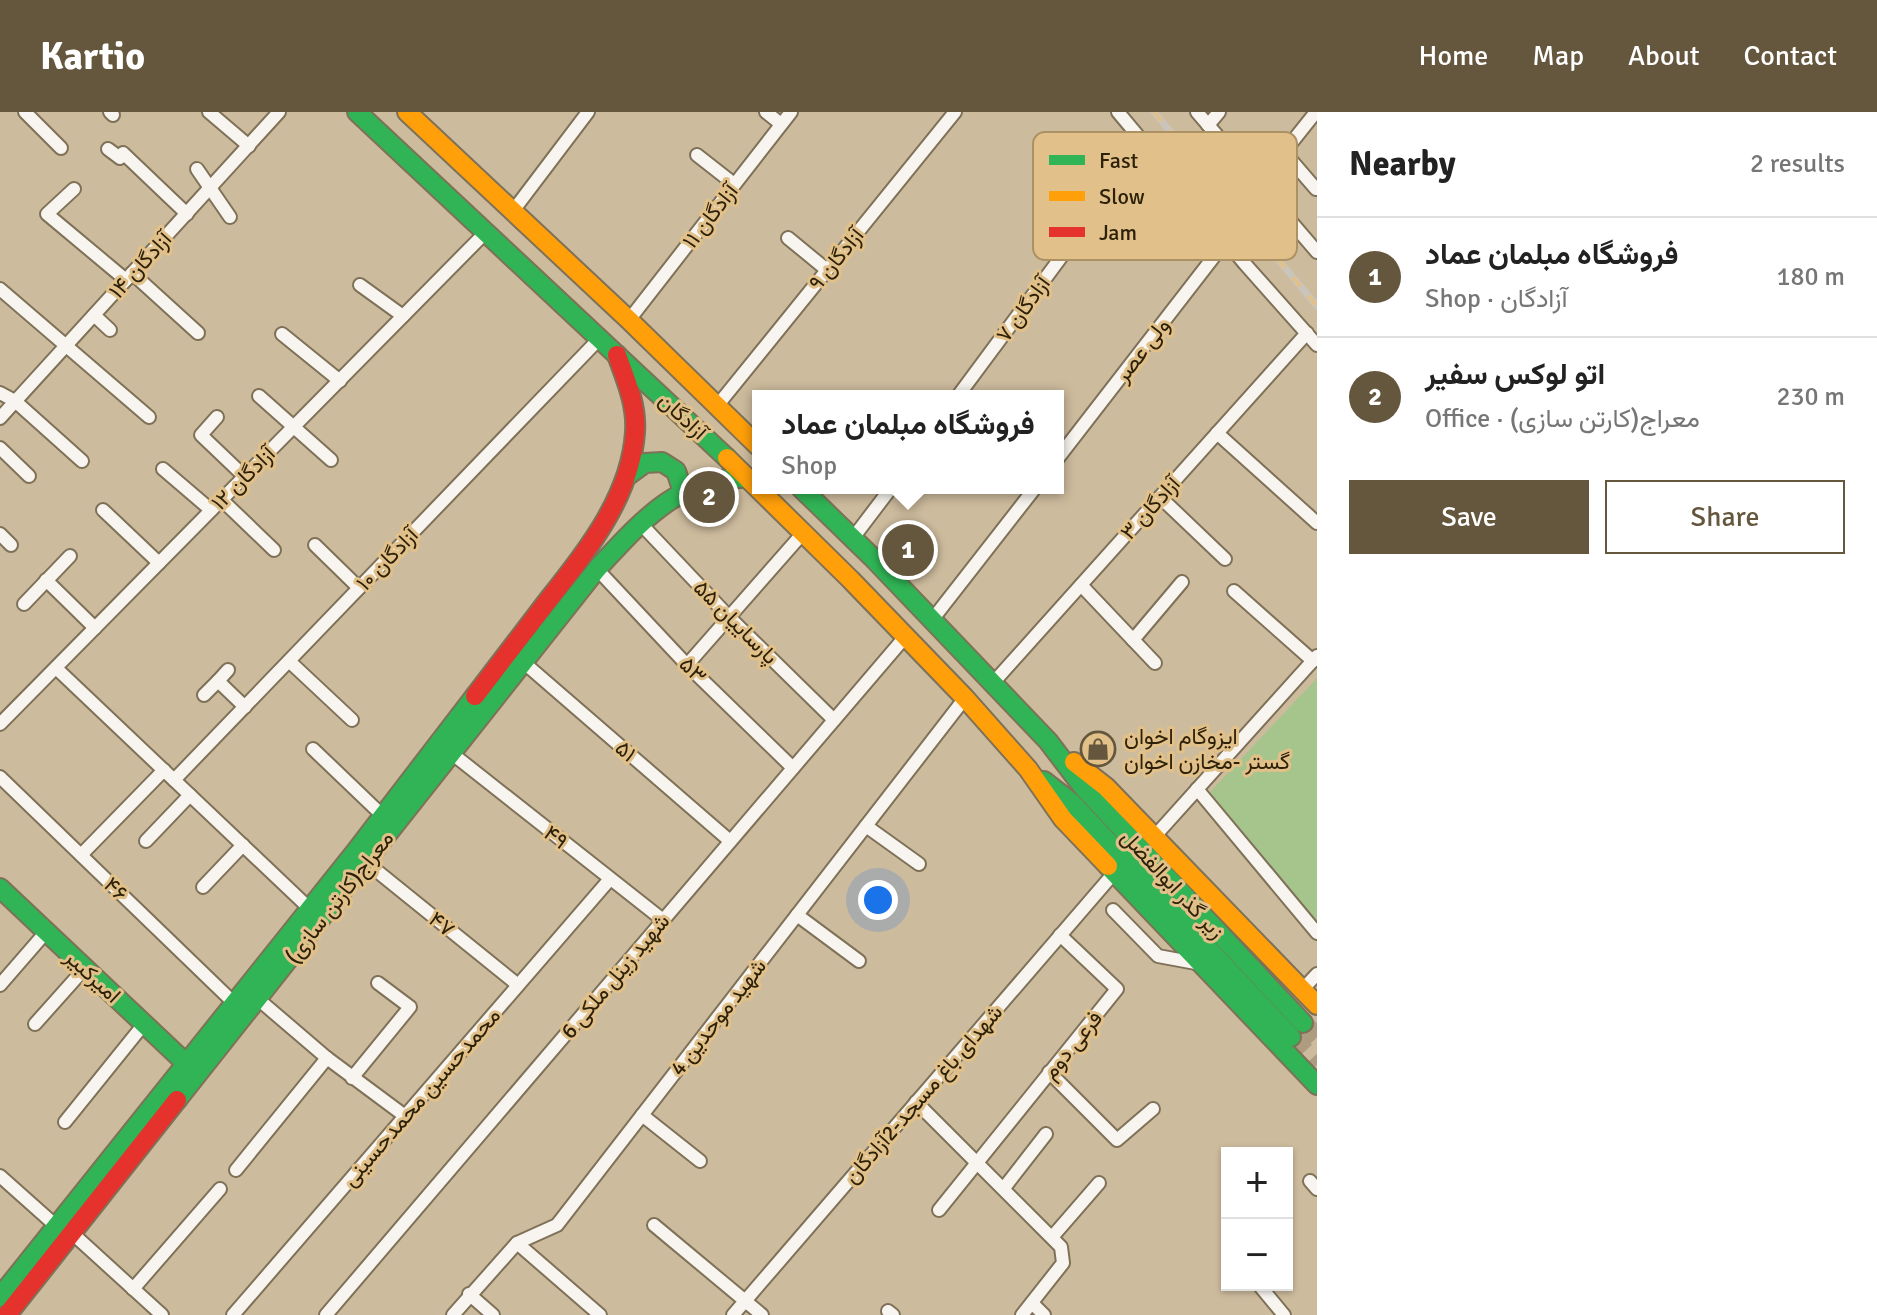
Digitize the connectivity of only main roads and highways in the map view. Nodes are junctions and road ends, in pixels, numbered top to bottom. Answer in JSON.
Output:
{"nodes":[{"id":1,"x":360,"y":112,"type":"edge"},
{"id":2,"x":368,"y":112,"type":"edge"},
{"id":3,"x":407,"y":112,"type":"edge"},
{"id":4,"x":426,"y":130,"type":"junction"},
{"id":5,"x":400,"y":152,"type":"junction"},
{"id":6,"x":617,"y":355,"type":"junction"},
{"id":7,"x":752,"y":440,"type":"edge"},
{"id":8,"x":627,"y":476,"type":"junction"},
{"id":9,"x":746,"y":478,"type":"junction"},
{"id":10,"x":752,"y":484,"type":"edge"},
{"id":11,"x":683,"y":492,"type":"junction"},
{"id":12,"x":763,"y":494,"type":"edge"},
{"id":13,"x":807,"y":494,"type":"edge"},
{"id":14,"x":1048,"y":741,"type":"junction"},
{"id":15,"x":1028,"y":769,"type":"junction"},
{"id":16,"x":0,"y":888,"type":"edge"},
{"id":17,"x":1317,"y":1005,"type":"tunnel mouth"},
{"id":18,"x":193,"y":1069,"type":"junction"},
{"id":19,"x":1317,"y":1085,"type":"edge"},
{"id":20,"x":64,"y":1229,"type":"junction"},
{"id":21,"x":0,"y":1297,"type":"edge"},
{"id":22,"x":7,"y":1315,"type":"edge"}],
"edges":[{"from":1,"to":2,"type":"main road"},
{"from":1,"to":5,"type":"main road","name":"آزادگان"},
{"from":3,"to":4,"type":"main road","name":"آزادگان"},
{"from":4,"to":5,"type":"main road"},
{"from":4,"to":7,"type":"main road","name":"آزادگان"},
{"from":5,"to":6,"type":"main road","name":"آزادگان"},
{"from":6,"to":8,"type":"main road","name":"معراج(کارتن سازی)"},
{"from":6,"to":9,"type":"main road","name":"آزادگان"},
{"from":8,"to":11,"type":"main road"},
{"from":8,"to":18,"type":"main road","name":"معراج(کارتن سازی)"},
{"from":9,"to":10,"type":"main road","name":"آزادگان"},
{"from":9,"to":11,"type":"main road","name":"معراج(کارتن سازی)"},
{"from":11,"to":18,"type":"main road","name":"معراج(کارتن سازی)"},
{"from":12,"to":15,"type":"main road","name":"آزادگان"},
{"from":13,"to":14,"type":"main road"},
{"from":14,"to":15,"type":"main road","name":"زیر گذر ابوالفضل"},
{"from":14,"to":17,"type":"main road"},
{"from":15,"to":19,"type":"main road"},
{"from":16,"to":18,"type":"main road","name":"امیرکبیر"},
{"from":18,"to":20,"type":"main road","name":"معراج(کارتن سازی)"},
{"from":20,"to":21,"type":"main road","name":"معراج(کارتن سازی)"},
{"from":20,"to":22,"type":"main road","name":"معراج(کارتن سازی)"}]}
